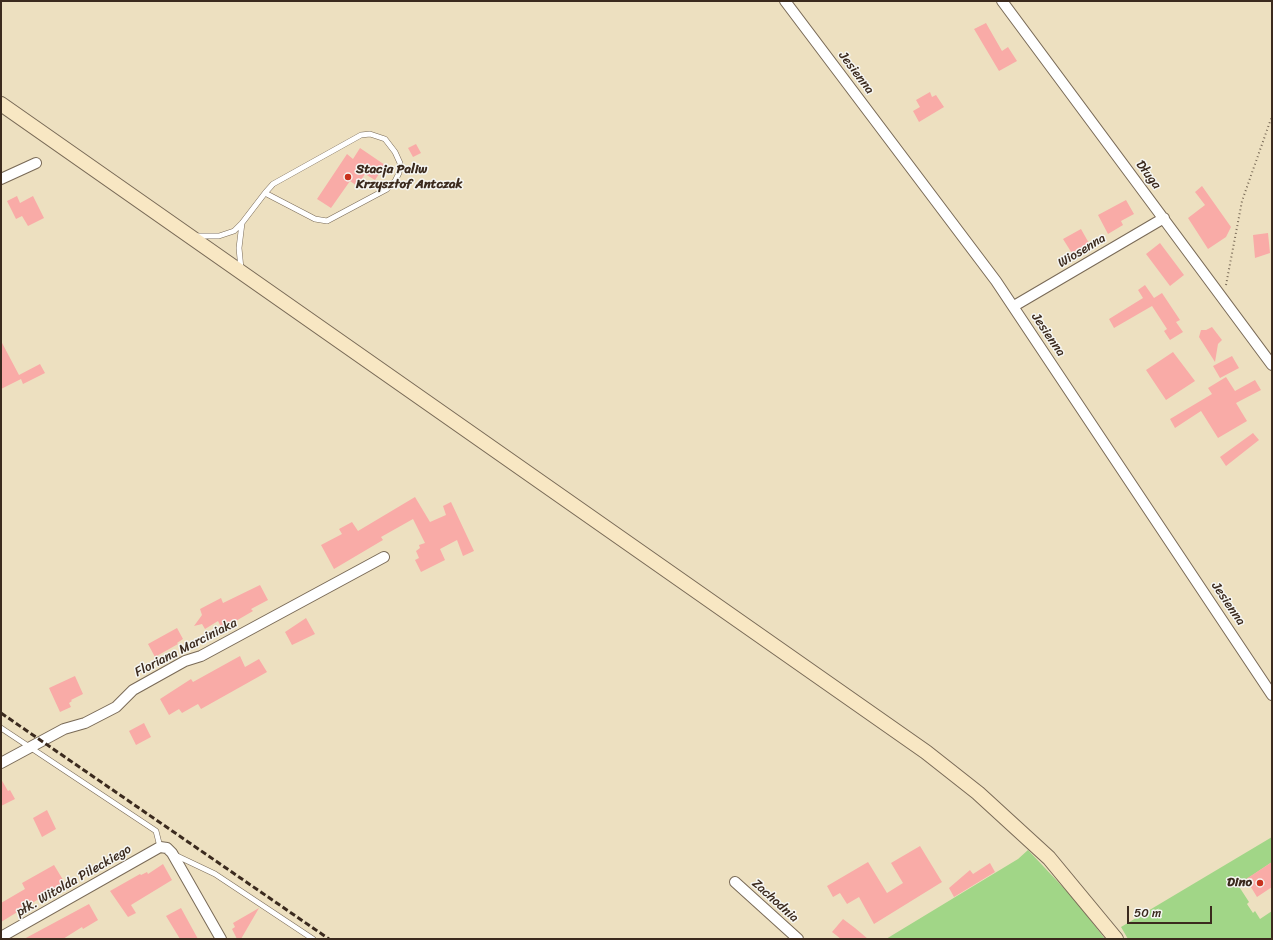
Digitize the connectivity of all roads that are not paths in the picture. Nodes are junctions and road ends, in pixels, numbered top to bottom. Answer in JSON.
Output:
{"nodes":[{"id":1,"x":785,"y":1,"type":"edge"},
{"id":2,"x":1002,"y":1,"type":"edge"},
{"id":3,"x":1,"y":104,"type":"edge"},
{"id":4,"x":36,"y":163,"type":"dead end"},
{"id":5,"x":1,"y":179,"type":"edge"},
{"id":6,"x":265,"y":193,"type":"junction"},
{"id":7,"x":1164,"y":218,"type":"junction"},
{"id":8,"x":242,"y":223,"type":"junction"},
{"id":9,"x":189,"y":236,"type":"junction"},
{"id":10,"x":241,"y":272,"type":"junction"},
{"id":11,"x":1014,"y":306,"type":"junction"},
{"id":12,"x":1272,"y":365,"type":"edge"},
{"id":13,"x":384,"y":557,"type":"dead end"},
{"id":14,"x":1272,"y":695,"type":"edge"},
{"id":15,"x":1,"y":728,"type":"edge"},
{"id":16,"x":29,"y":748,"type":"junction"},
{"id":17,"x":1,"y":763,"type":"edge"},
{"id":18,"x":160,"y":847,"type":"junction"},
{"id":19,"x":172,"y":853,"type":"junction"},
{"id":20,"x":735,"y":882,"type":"dead end"},
{"id":21,"x":1,"y":937,"type":"edge"},
{"id":22,"x":221,"y":939,"type":"edge"},
{"id":23,"x":312,"y":939,"type":"edge"},
{"id":24,"x":798,"y":939,"type":"edge"},
{"id":25,"x":1116,"y":939,"type":"edge"}],
"edges":[{"from":1,"to":11,"type":"street","name":"Jesienna"},
{"from":2,"to":7,"type":"street","name":"Długa"},
{"from":3,"to":9,"type":"main road"},
{"from":4,"to":5,"type":"street"},
{"from":6,"to":6,"type":"lane"},
{"from":6,"to":8,"type":"lane"},
{"from":7,"to":11,"type":"street","name":"Wiosenna"},
{"from":7,"to":12,"type":"street","name":"Długa"},
{"from":8,"to":9,"type":"lane"},
{"from":8,"to":10,"type":"lane"},
{"from":9,"to":10,"type":"main road"},
{"from":10,"to":25,"type":"main road"},
{"from":11,"to":14,"type":"street","name":"Jesienna"},
{"from":13,"to":16,"type":"street","name":"Floriana Marciniaka"},
{"from":15,"to":16,"type":"lane"},
{"from":16,"to":17,"type":"street","name":"Floriana Marciniaka"},
{"from":16,"to":18,"type":"lane"},
{"from":18,"to":19,"type":"street"},
{"from":18,"to":21,"type":"street","name":"płk. Witolda Pileckiego"},
{"from":19,"to":22,"type":"street"},
{"from":19,"to":23,"type":"lane"},
{"from":20,"to":24,"type":"street","name":"Zachodnia"}]}
